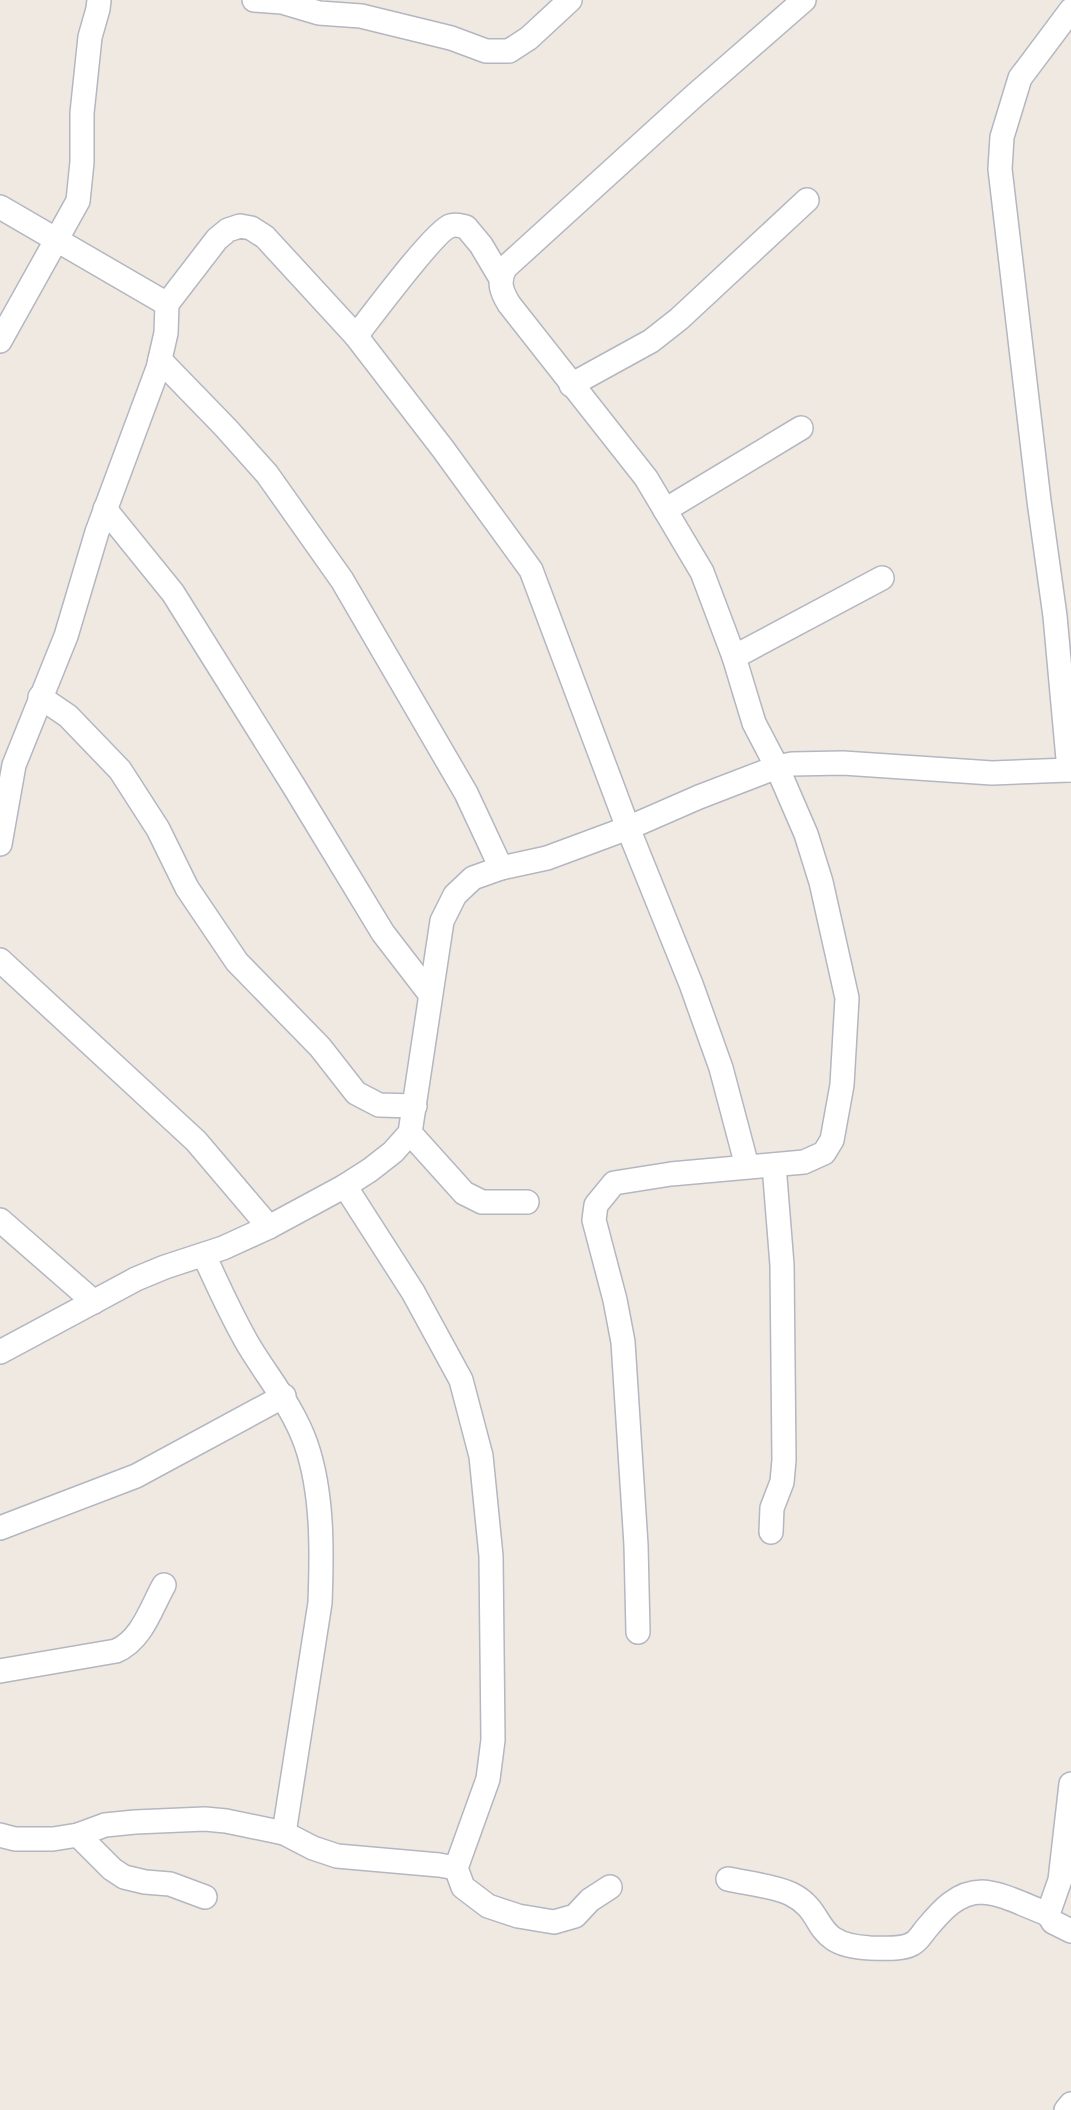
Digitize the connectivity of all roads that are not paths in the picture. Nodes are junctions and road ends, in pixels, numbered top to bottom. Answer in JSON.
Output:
{"nodes":[{"id":1,"x":99,"y":0,"type":"edge"},
{"id":2,"x":254,"y":0,"type":"edge"},
{"id":3,"x":570,"y":0,"type":"edge"},
{"id":4,"x":804,"y":0,"type":"edge"},
{"id":5,"x":1071,"y":10,"type":"edge"},
{"id":6,"x":807,"y":200,"type":"dead end"},
{"id":7,"x":0,"y":207,"type":"edge"},
{"id":8,"x":55,"y":239,"type":"junction"},
{"id":9,"x":500,"y":277,"type":"junction"},
{"id":10,"x":167,"y":304,"type":"junction"},
{"id":11,"x":356,"y":336,"type":"junction"},
{"id":12,"x":0,"y":341,"type":"edge"},
{"id":13,"x":160,"y":360,"type":"junction"},
{"id":14,"x":571,"y":384,"type":"junction"},
{"id":15,"x":802,"y":429,"type":"dead end"},
{"id":16,"x":105,"y":509,"type":"junction"},
{"id":17,"x":665,"y":510,"type":"junction"},
{"id":18,"x":881,"y":578,"type":"dead end"},
{"id":19,"x":734,"y":657,"type":"junction"},
{"id":20,"x":40,"y":697,"type":"junction"},
{"id":21,"x":777,"y":767,"type":"junction"},
{"id":22,"x":1070,"y":770,"type":"edge"},
{"id":23,"x":628,"y":828,"type":"junction"},
{"id":24,"x":0,"y":844,"type":"edge"},
{"id":25,"x":501,"y":868,"type":"junction"},
{"id":26,"x":0,"y":960,"type":"edge"},
{"id":27,"x":430,"y":994,"type":"junction"},
{"id":28,"x":415,"y":1106,"type":"junction"},
{"id":29,"x":410,"y":1133,"type":"junction"},
{"id":30,"x":774,"y":1165,"type":"junction"},
{"id":31,"x":747,"y":1166,"type":"junction"},
{"id":32,"x":345,"y":1186,"type":"junction"},
{"id":33,"x":527,"y":1202,"type":"dead end"},
{"id":34,"x":0,"y":1220,"type":"edge"},
{"id":35,"x":269,"y":1227,"type":"junction"},
{"id":36,"x":204,"y":1255,"type":"junction"},
{"id":37,"x":94,"y":1302,"type":"junction"},
{"id":38,"x":0,"y":1352,"type":"edge"},
{"id":39,"x":284,"y":1396,"type":"junction"},
{"id":40,"x":0,"y":1528,"type":"edge"},
{"id":41,"x":771,"y":1532,"type":"dead end"},
{"id":42,"x":164,"y":1585,"type":"dead end"},
{"id":43,"x":638,"y":1632,"type":"dead end"},
{"id":44,"x":0,"y":1671,"type":"edge"},
{"id":45,"x":1071,"y":1784,"type":"edge"},
{"id":46,"x":284,"y":1833,"type":"junction"},
{"id":47,"x":0,"y":1835,"type":"edge"},
{"id":48,"x":78,"y":1835,"type":"junction"},
{"id":49,"x":456,"y":1868,"type":"junction"},
{"id":50,"x":728,"y":1879,"type":"dead end"},
{"id":51,"x":610,"y":1887,"type":"dead end"},
{"id":52,"x":205,"y":1897,"type":"dead end"},
{"id":53,"x":1048,"y":1914,"type":"junction"},
{"id":54,"x":1071,"y":1931,"type":"edge"},
{"id":55,"x":1071,"y":2104,"type":"edge"},
{"id":56,"x":1066,"y":2110,"type":"edge"}],
"edges":[{"from":1,"to":8,"type":"street"},
{"from":2,"to":3,"type":"street"},
{"from":4,"to":9,"type":"street"},
{"from":5,"to":22,"type":"street"},
{"from":6,"to":14,"type":"street"},
{"from":7,"to":8,"type":"street"},
{"from":8,"to":10,"type":"street"},
{"from":8,"to":12,"type":"street"},
{"from":9,"to":11,"type":"street"},
{"from":9,"to":14,"type":"street"},
{"from":10,"to":11,"type":"street"},
{"from":10,"to":13,"type":"street"},
{"from":11,"to":23,"type":"street"},
{"from":13,"to":16,"type":"street"},
{"from":13,"to":25,"type":"street"},
{"from":14,"to":17,"type":"street"},
{"from":15,"to":17,"type":"street"},
{"from":16,"to":20,"type":"street"},
{"from":16,"to":27,"type":"street"},
{"from":17,"to":19,"type":"street"},
{"from":18,"to":19,"type":"street"},
{"from":19,"to":21,"type":"street"},
{"from":20,"to":24,"type":"street"},
{"from":20,"to":28,"type":"street"},
{"from":21,"to":22,"type":"street"},
{"from":21,"to":23,"type":"street"},
{"from":21,"to":30,"type":"street"},
{"from":23,"to":25,"type":"street"},
{"from":23,"to":31,"type":"street"},
{"from":25,"to":27,"type":"street"},
{"from":26,"to":35,"type":"street"},
{"from":27,"to":28,"type":"street"},
{"from":28,"to":29,"type":"street"},
{"from":29,"to":32,"type":"street"},
{"from":29,"to":33,"type":"street"},
{"from":30,"to":31,"type":"street"},
{"from":30,"to":41,"type":"street"},
{"from":31,"to":43,"type":"street"},
{"from":32,"to":35,"type":"street"},
{"from":32,"to":49,"type":"street"},
{"from":34,"to":37,"type":"street"},
{"from":35,"to":36,"type":"street"},
{"from":36,"to":37,"type":"street"},
{"from":36,"to":39,"type":"street"},
{"from":37,"to":38,"type":"street"},
{"from":39,"to":40,"type":"street"},
{"from":39,"to":46,"type":"street"},
{"from":42,"to":44,"type":"street"},
{"from":45,"to":53,"type":"street"},
{"from":46,"to":48,"type":"street"},
{"from":46,"to":49,"type":"street"},
{"from":47,"to":48,"type":"street"},
{"from":48,"to":52,"type":"street"},
{"from":49,"to":51,"type":"street"},
{"from":50,"to":53,"type":"street"},
{"from":53,"to":54,"type":"street"},
{"from":55,"to":56,"type":"street"}]}
